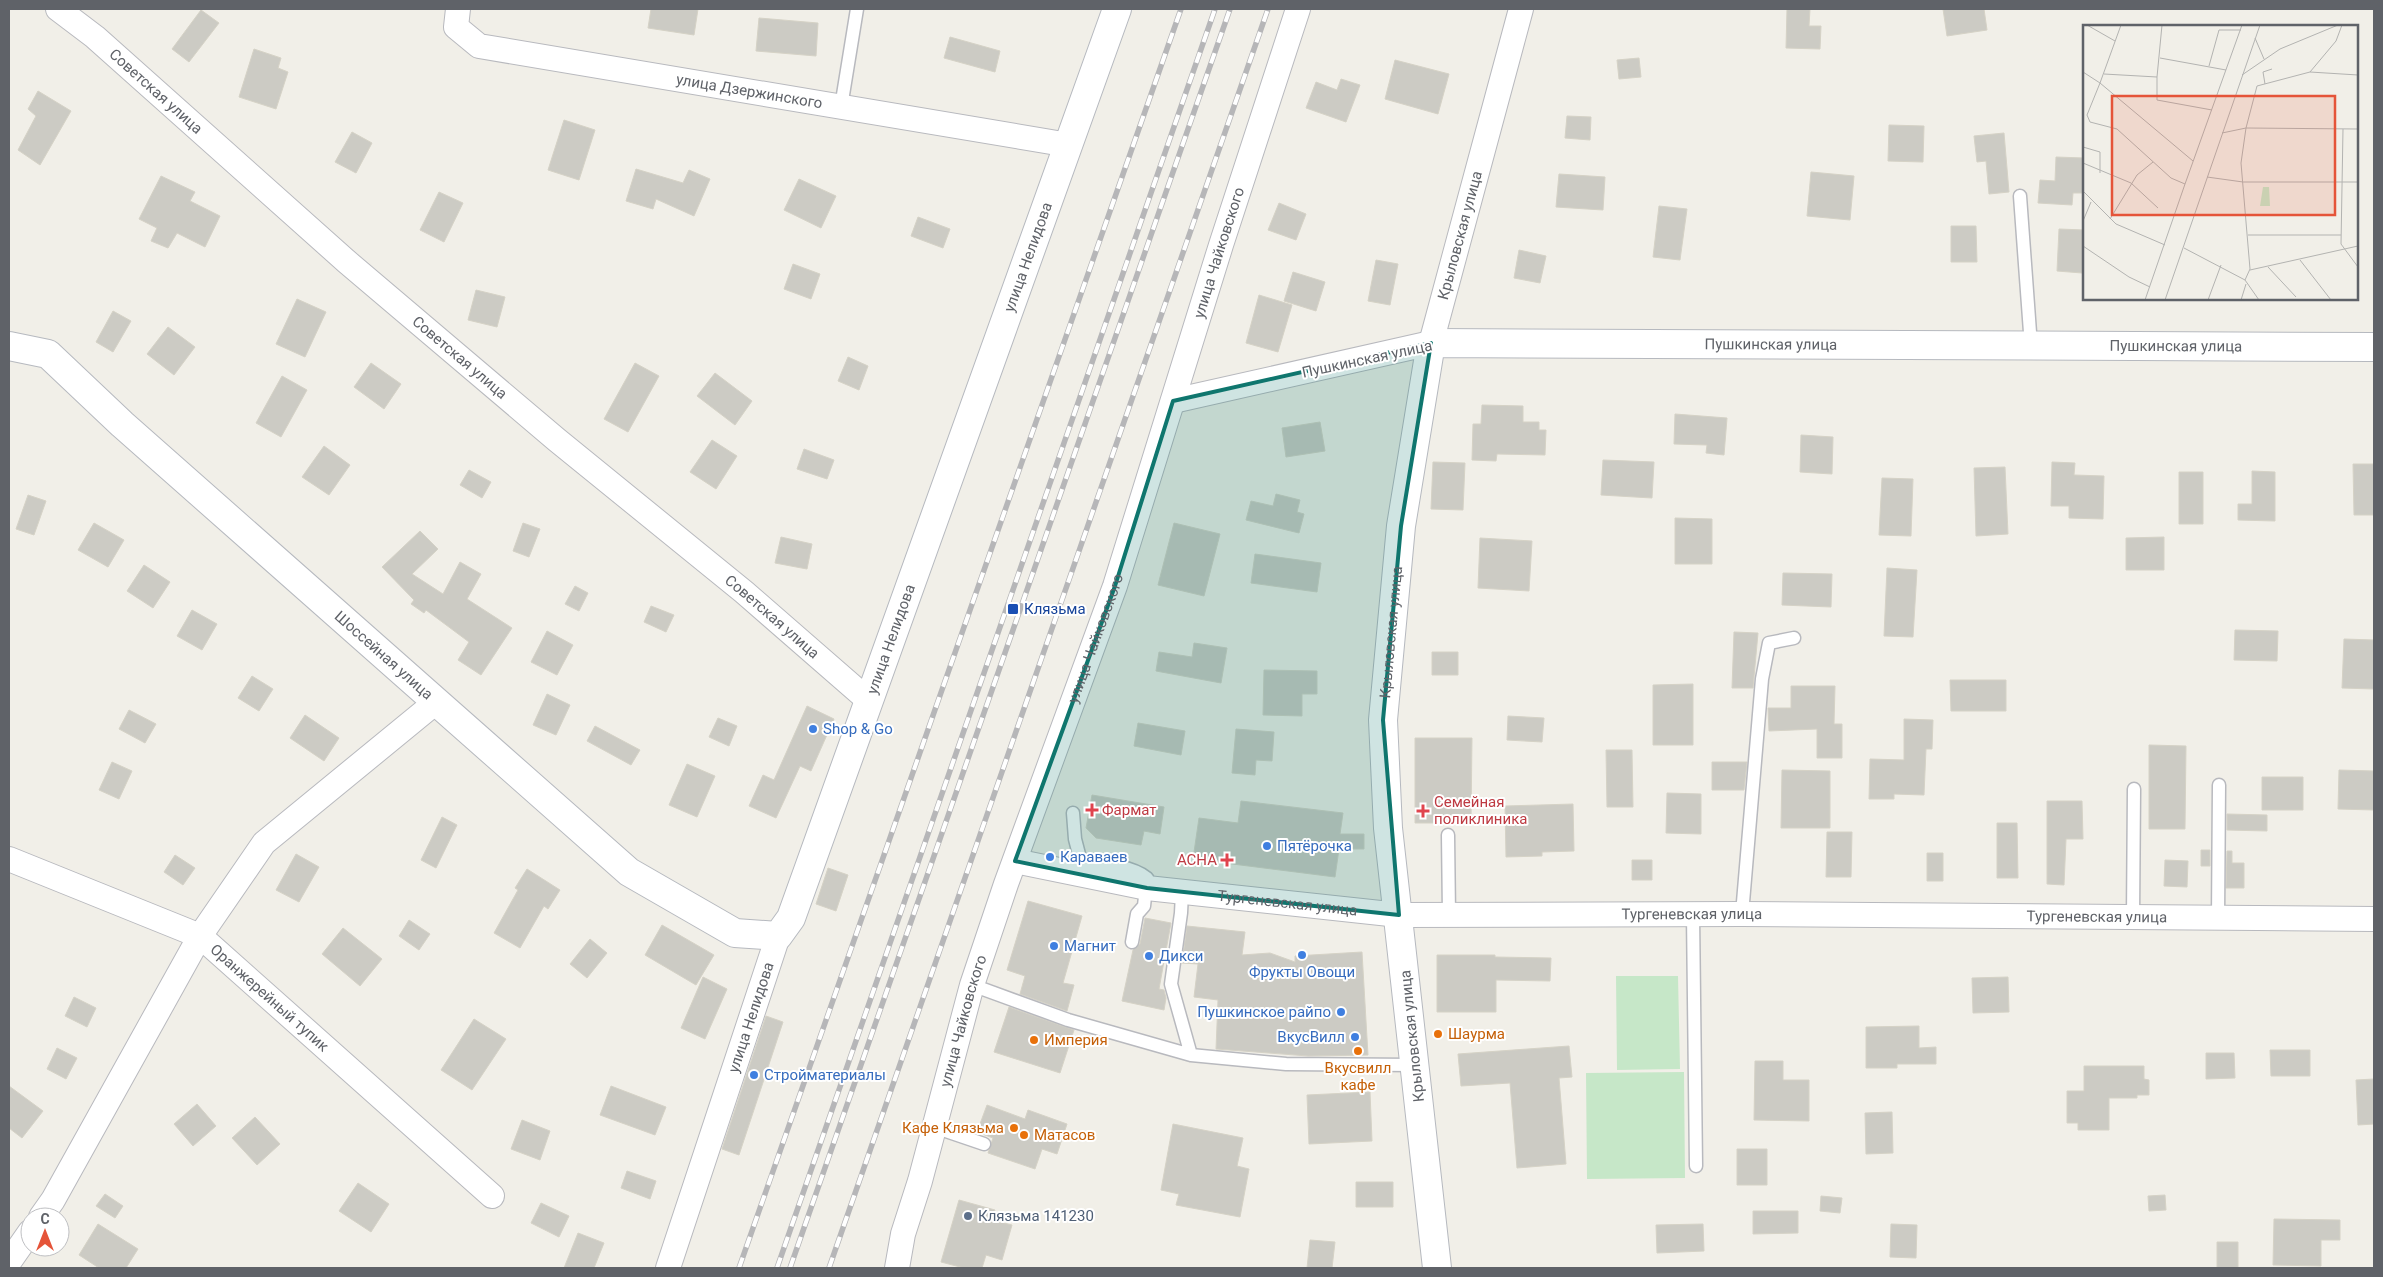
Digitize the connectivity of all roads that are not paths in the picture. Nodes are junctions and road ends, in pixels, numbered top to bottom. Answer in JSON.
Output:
{"nodes":[{"id":1,"x":58,"y":9,"type":"edge"},
{"id":2,"x":458,"y":9,"type":"edge"},
{"id":3,"x":857,"y":9,"type":"edge"},
{"id":4,"x":1117,"y":9,"type":"edge"},
{"id":5,"x":1298,"y":9,"type":"edge"},
{"id":6,"x":1521,"y":9,"type":"edge"},
{"id":7,"x":841,"y":107,"type":"junction"},
{"id":8,"x":1069,"y":145,"type":"junction"},
{"id":9,"x":2020,"y":196,"type":"dead end"},
{"id":10,"x":1431,"y":343,"type":"junction"},
{"id":11,"x":9,"y":346,"type":"edge"},
{"id":12,"x":2030,"y":346,"type":"junction"},
{"id":13,"x":2374,"y":347,"type":"edge"},
{"id":14,"x":1173,"y":401,"type":"junction"},
{"id":15,"x":1794,"y":638,"type":"dead end"},
{"id":16,"x":868,"y":700,"type":"junction"},
{"id":17,"x":436,"y":702,"type":"junction"},
{"id":18,"x":2219,"y":785,"type":"dead end"},
{"id":19,"x":2134,"y":788,"type":"dead end"},
{"id":20,"x":1073,"y":813,"type":"dead end"},
{"id":21,"x":1448,"y":835,"type":"dead end"},
{"id":22,"x":9,"y":859,"type":"edge"},
{"id":23,"x":1015,"y":861,"type":"junction"},
{"id":24,"x":1075,"y":867,"type":"junction"},
{"id":25,"x":1148,"y":888,"type":"junction"},
{"id":26,"x":1182,"y":893,"type":"junction"},
{"id":27,"x":1742,"y":914,"type":"junction"},
{"id":28,"x":1399,"y":915,"type":"junction"},
{"id":29,"x":1448,"y":915,"type":"junction"},
{"id":30,"x":1693,"y":915,"type":"junction"},
{"id":31,"x":2133,"y":917,"type":"junction"},
{"id":32,"x":2218,"y":918,"type":"junction"},
{"id":33,"x":2374,"y":919,"type":"edge"},
{"id":34,"x":200,"y":936,"type":"junction"},
{"id":35,"x":778,"y":936,"type":"junction"},
{"id":36,"x":1132,"y":942,"type":"dead end"},
{"id":37,"x":972,"y":985,"type":"junction"},
{"id":38,"x":1191,"y":1055,"type":"junction"},
{"id":39,"x":1415,"y":1065,"type":"junction"},
{"id":40,"x":934,"y":1128,"type":"junction"},
{"id":41,"x":984,"y":1144,"type":"dead end"},
{"id":42,"x":1696,"y":1166,"type":"dead end"},
{"id":43,"x":492,"y":1196,"type":"dead end"},
{"id":44,"x":48,"y":1207,"type":"edge"},
{"id":45,"x":20,"y":1246,"type":"edge"},
{"id":46,"x":9,"y":1262,"type":"edge"},
{"id":47,"x":668,"y":1268,"type":"edge"},
{"id":48,"x":896,"y":1268,"type":"edge"},
{"id":49,"x":1437,"y":1268,"type":"edge"}],
"edges":[{"from":1,"to":16,"type":"street","name":"Советская улица"},
{"from":2,"to":7,"type":"street","name":"улица Дзержинского"},
{"from":3,"to":7,"type":"lane"},
{"from":4,"to":8,"type":"main road","name":"улица Нелидова"},
{"from":5,"to":14,"type":"street","name":"улица Чайковского"},
{"from":6,"to":10,"type":"street","name":"Крыловская улица"},
{"from":7,"to":8,"type":"street","name":"улица Дзержинского"},
{"from":8,"to":16,"type":"main road","name":"улица Нелидова"},
{"from":9,"to":12,"type":"lane"},
{"from":10,"to":12,"type":"main road","name":"Пушкинская улица"},
{"from":10,"to":14,"type":"street","name":"Пушкинская улица"},
{"from":10,"to":28,"type":"main road","name":"Крыловская улица"},
{"from":11,"to":17,"type":"main road","name":"Шоссейная улица"},
{"from":12,"to":13,"type":"main road","name":"Пушкинская улица"},
{"from":14,"to":23,"type":"street","name":"улица Чайковского"},
{"from":15,"to":27,"type":"lane"},
{"from":16,"to":35,"type":"main road","name":"улица Нелидова"},
{"from":17,"to":34,"type":"street"},
{"from":17,"to":35,"type":"main road","name":"Шоссейная улица"},
{"from":18,"to":32,"type":"lane"},
{"from":19,"to":31,"type":"lane"},
{"from":20,"to":24,"type":"lane"},
{"from":21,"to":29,"type":"lane"},
{"from":22,"to":34,"type":"street","name":"Оранжерейный тупик"},
{"from":23,"to":24,"type":"street","name":"Тургеневская улица"},
{"from":23,"to":37,"type":"street","name":"улица Чайковского"},
{"from":24,"to":25,"type":"street","name":"Тургеневская улица"},
{"from":25,"to":26,"type":"street","name":"Тургеневская улица"},
{"from":25,"to":36,"type":"lane"},
{"from":26,"to":28,"type":"street","name":"Тургеневская улица"},
{"from":26,"to":38,"type":"lane"},
{"from":27,"to":30,"type":"street","name":"Тургеневская улица"},
{"from":27,"to":31,"type":"street","name":"Тургеневская улица"},
{"from":28,"to":29,"type":"street","name":"Тургеневская улица"},
{"from":28,"to":39,"type":"main road","name":"Крыловская улица"},
{"from":29,"to":30,"type":"street","name":"Тургеневская улица"},
{"from":30,"to":42,"type":"lane"},
{"from":31,"to":32,"type":"street","name":"Тургеневская улица"},
{"from":32,"to":33,"type":"street","name":"Тургеневская улица"},
{"from":34,"to":43,"type":"street","name":"Оранжерейный тупик"},
{"from":34,"to":44,"type":"street"},
{"from":35,"to":47,"type":"street","name":"улица Нелидова"},
{"from":37,"to":38,"type":"lane"},
{"from":37,"to":40,"type":"street","name":"улица Чайковского"},
{"from":38,"to":39,"type":"lane"},
{"from":39,"to":49,"type":"main road","name":"Крыловская улица"},
{"from":40,"to":41,"type":"lane"},
{"from":40,"to":48,"type":"street","name":"улица Чайковского"},
{"from":45,"to":46,"type":"street"}]}
